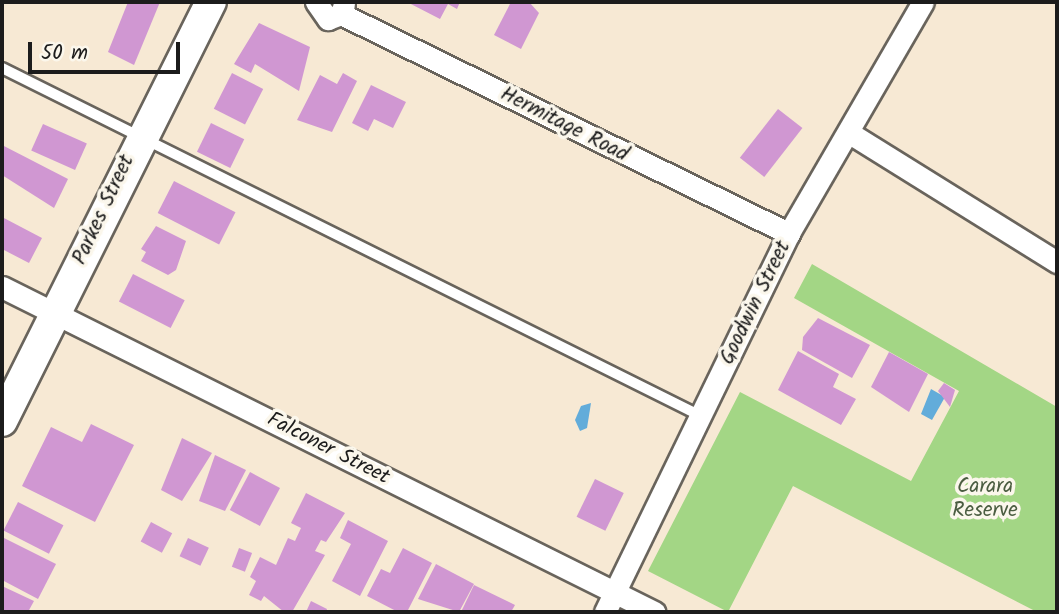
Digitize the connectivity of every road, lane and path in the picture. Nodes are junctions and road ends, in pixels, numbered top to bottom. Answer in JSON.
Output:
{"nodes":[{"id":1,"x":211,"y":2,"type":"edge"},
{"id":2,"x":316,"y":2,"type":"edge"},
{"id":3,"x":923,"y":2,"type":"edge"},
{"id":4,"x":343,"y":8,"type":"edge"},
{"id":5,"x":2,"y":68,"type":"edge"},
{"id":6,"x":141,"y":134,"type":"junction"},
{"id":7,"x":851,"y":134,"type":"junction"},
{"id":8,"x":789,"y":233,"type":"junction"},
{"id":9,"x":1057,"y":262,"type":"edge"},
{"id":10,"x":2,"y":287,"type":"edge"},
{"id":11,"x":55,"y":313,"type":"junction"},
{"id":12,"x":701,"y":416,"type":"junction"},
{"id":13,"x":2,"y":421,"type":"edge"},
{"id":14,"x":615,"y":593,"type":"junction"},
{"id":15,"x":605,"y":612,"type":"edge"},
{"id":16,"x":654,"y":612,"type":"edge"}],
"edges":[{"from":1,"to":6,"type":"street","name":"Parkes Street"},
{"from":2,"to":4,"type":"street","name":"Hermitage Road"},
{"from":3,"to":7,"type":"street","name":"Goodwin Street"},
{"from":4,"to":8,"type":"street","name":"Hermitage Road"},
{"from":5,"to":6,"type":"lane"},
{"from":6,"to":11,"type":"street","name":"Parkes Street"},
{"from":6,"to":12,"type":"lane"},
{"from":7,"to":8,"type":"street","name":"Goodwin Street"},
{"from":7,"to":9,"type":"street"},
{"from":8,"to":12,"type":"street","name":"Goodwin Street"},
{"from":10,"to":11,"type":"street","name":"Falconer Street"},
{"from":11,"to":13,"type":"street","name":"Parkes Street"},
{"from":11,"to":14,"type":"street","name":"Falconer Street"},
{"from":12,"to":14,"type":"street","name":"Goodwin Street"},
{"from":14,"to":15,"type":"street","name":"Goodwin Street"},
{"from":14,"to":16,"type":"street","name":"Falconer Street"}]}
